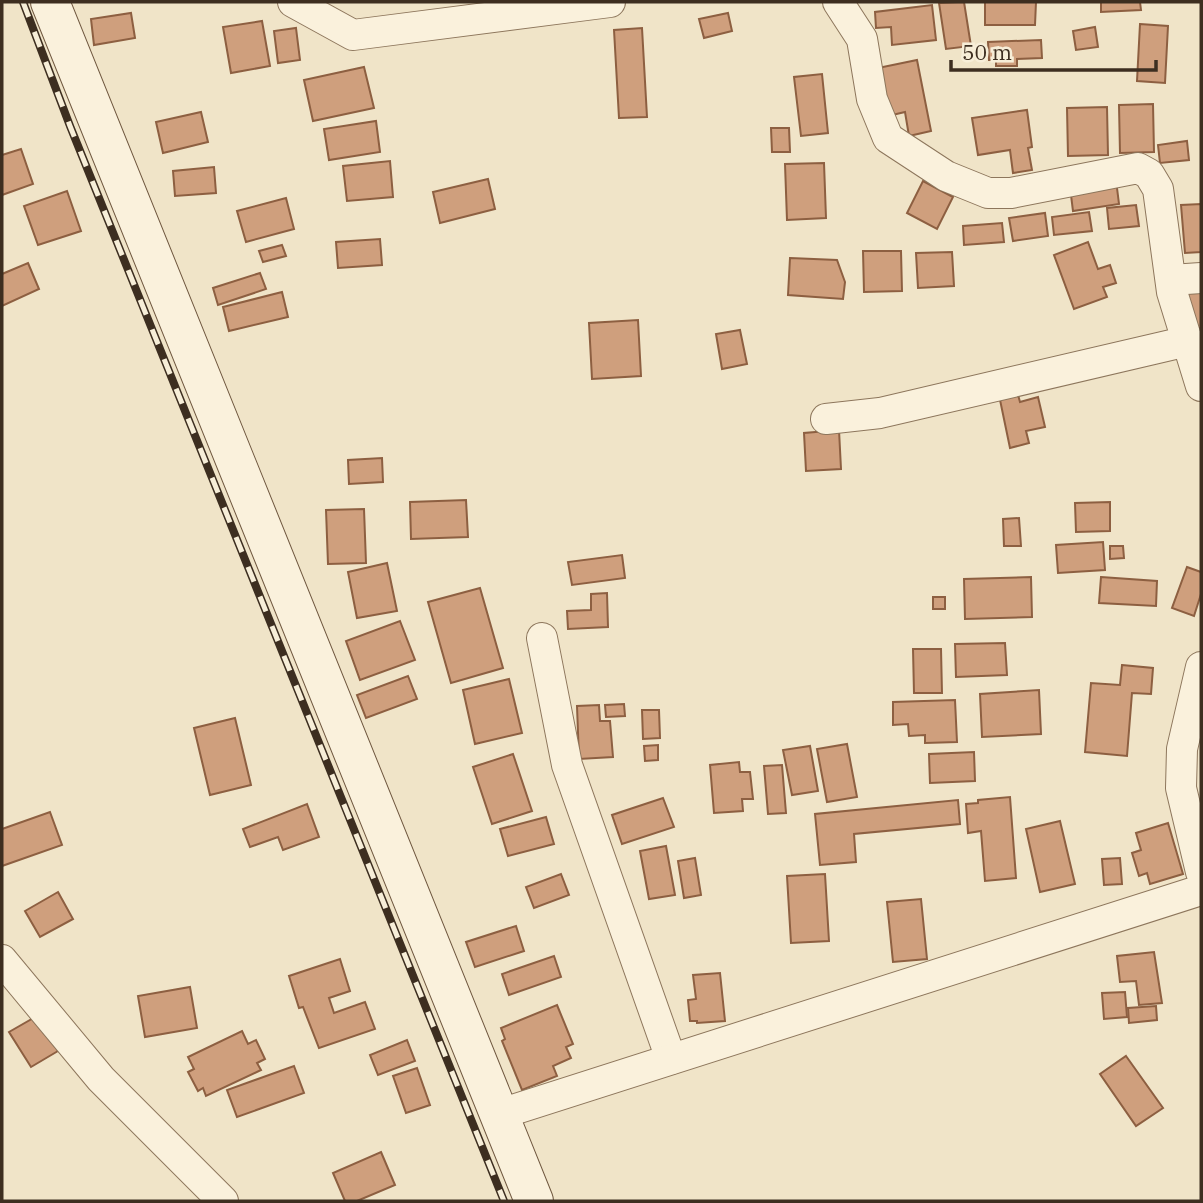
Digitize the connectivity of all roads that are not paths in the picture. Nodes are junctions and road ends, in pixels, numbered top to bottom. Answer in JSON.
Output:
{"nodes":[{"id":1,"x":50,"y":2,"type":"edge"},
{"id":2,"x":293,"y":2,"type":"edge"},
{"id":3,"x":610,"y":2,"type":"edge"},
{"id":4,"x":838,"y":2,"type":"edge"},
{"id":5,"x":1201,"y":278,"type":"edge"},
{"id":6,"x":1171,"y":280,"type":"junction"},
{"id":7,"x":1188,"y":341,"type":"junction"},
{"id":8,"x":1201,"y":386,"type":"edge"},
{"id":9,"x":826,"y":419,"type":"dead end"},
{"id":10,"x":542,"y":638,"type":"dead end"},
{"id":11,"x":1201,"y":667,"type":"edge"},
{"id":12,"x":1201,"y":872,"type":"edge"},
{"id":13,"x":1201,"y":890,"type":"edge"},
{"id":14,"x":2,"y":960,"type":"edge"},
{"id":15,"x":671,"y":1059,"type":"junction"},
{"id":16,"x":500,"y":1114,"type":"junction"},
{"id":17,"x":223,"y":1201,"type":"edge"},
{"id":18,"x":534,"y":1201,"type":"edge"}],
"edges":[{"from":1,"to":16,"type":"street"},
{"from":2,"to":3,"type":"street"},
{"from":4,"to":6,"type":"street"},
{"from":5,"to":6,"type":"street"},
{"from":6,"to":7,"type":"street"},
{"from":7,"to":8,"type":"street"},
{"from":7,"to":9,"type":"street"},
{"from":10,"to":15,"type":"street"},
{"from":11,"to":12,"type":"street"},
{"from":13,"to":15,"type":"street"},
{"from":14,"to":17,"type":"street"},
{"from":15,"to":16,"type":"street"},
{"from":16,"to":18,"type":"street"}]}
